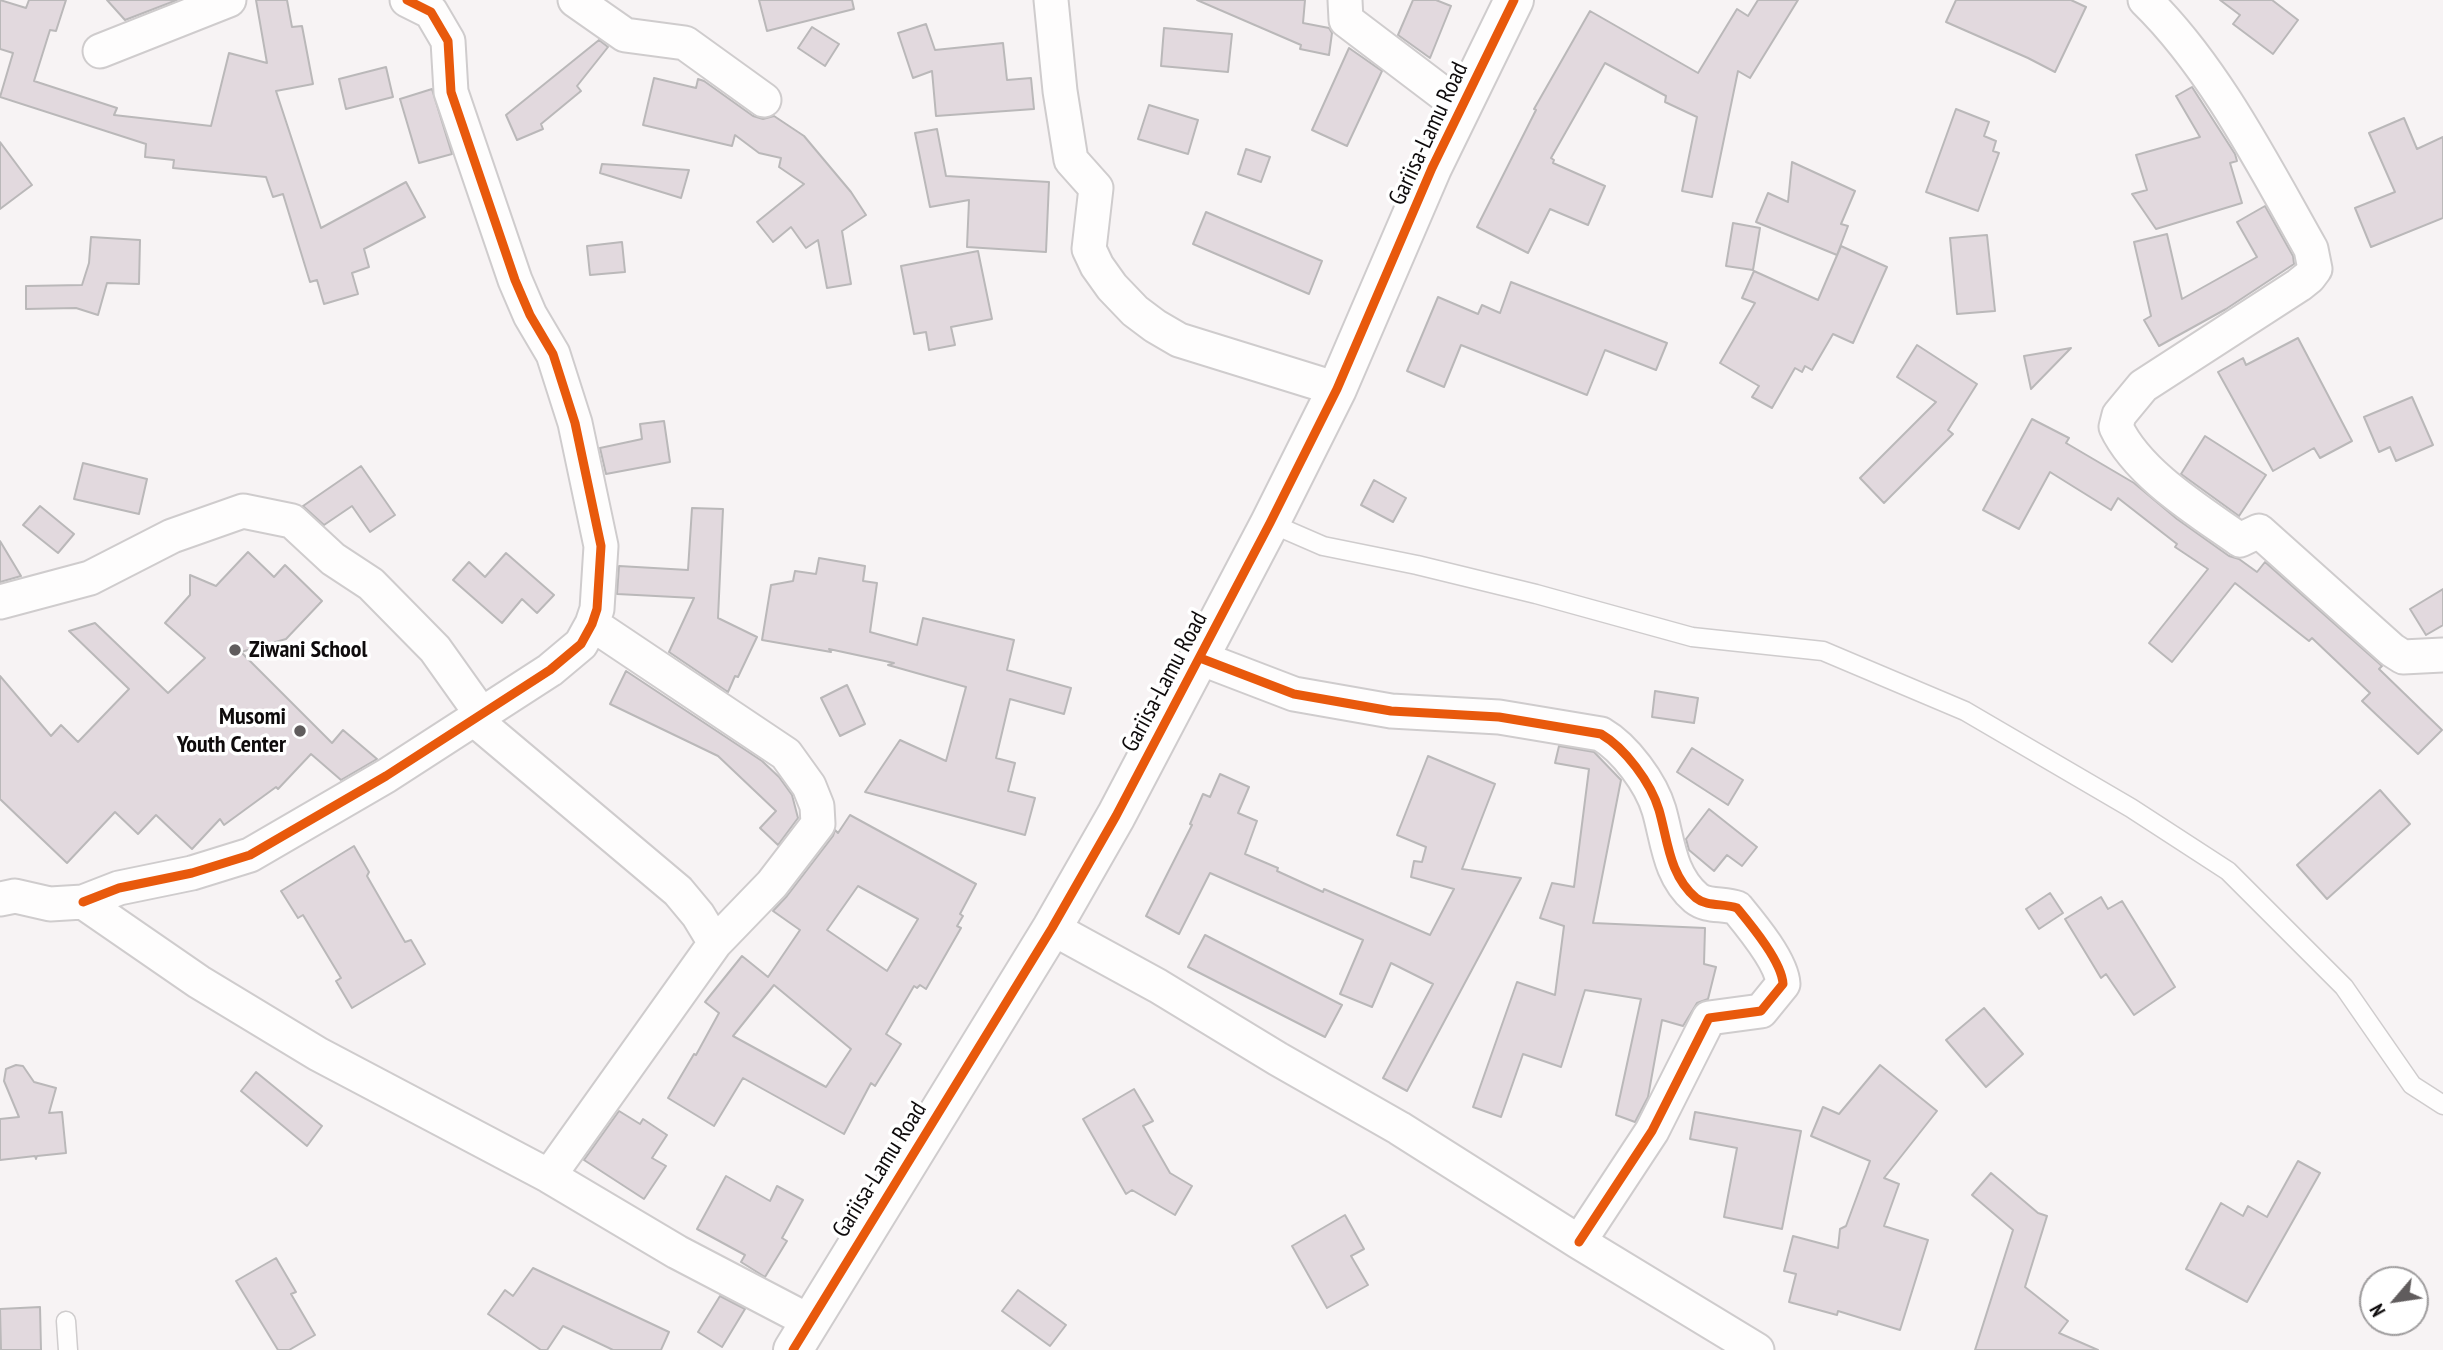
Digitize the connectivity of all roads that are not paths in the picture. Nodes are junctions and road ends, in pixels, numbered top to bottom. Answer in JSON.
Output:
{"nodes":[{"id":1,"x":229,"y":0,"type":"edge"},
{"id":2,"x":575,"y":0,"type":"edge"},
{"id":3,"x":1051,"y":0,"type":"edge"},
{"id":4,"x":1345,"y":0,"type":"edge"},
{"id":5,"x":1514,"y":0,"type":"edge"},
{"id":6,"x":2146,"y":0,"type":"edge"},
{"id":7,"x":428,"y":4,"type":"edge"},
{"id":8,"x":100,"y":51,"type":"dead end"},
{"id":9,"x":764,"y":100,"type":"dead end"},
{"id":10,"x":1462,"y":108,"type":"junction"},
{"id":11,"x":1337,"y":389,"type":"junction"},
{"id":12,"x":1270,"y":523,"type":"junction"},
{"id":13,"x":0,"y":602,"type":"edge"},
{"id":14,"x":592,"y":624,"type":"junction"},
{"id":15,"x":2443,"y":655,"type":"edge"},
{"id":16,"x":1200,"y":658,"type":"junction"},
{"id":17,"x":479,"y":718,"type":"junction"},
{"id":18,"x":5,"y":892,"type":"edge"},
{"id":19,"x":83,"y":902,"type":"junction"},
{"id":20,"x":1052,"y":929,"type":"junction"},
{"id":21,"x":715,"y":943,"type":"junction"},
{"id":22,"x":2443,"y":1105,"type":"edge"},
{"id":23,"x":549,"y":1176,"type":"junction"},
{"id":24,"x":1579,"y":1242,"type":"junction"},
{"id":25,"x":66,"y":1321,"type":"dead end"},
{"id":26,"x":801,"y":1336,"type":"edge"},
{"id":27,"x":68,"y":1350,"type":"edge"},
{"id":28,"x":1757,"y":1350,"type":"edge"}],
"edges":[{"from":1,"to":8,"type":"street"},
{"from":2,"to":9,"type":"street"},
{"from":3,"to":11,"type":"street"},
{"from":4,"to":10,"type":"street"},
{"from":5,"to":10,"type":"street","name":"Gariisa-Lamu Road"},
{"from":6,"to":15,"type":"street"},
{"from":7,"to":14,"type":"street"},
{"from":10,"to":11,"type":"street","name":"Gariisa-Lamu Road"},
{"from":11,"to":12,"type":"street","name":"Gariisa-Lamu Road"},
{"from":12,"to":16,"type":"street","name":"Gariisa-Lamu Road"},
{"from":12,"to":22,"type":"lane"},
{"from":13,"to":17,"type":"street"},
{"from":14,"to":17,"type":"street"},
{"from":14,"to":21,"type":"street"},
{"from":16,"to":20,"type":"street","name":"Gariisa-Lamu Road"},
{"from":16,"to":24,"type":"street"},
{"from":17,"to":19,"type":"street"},
{"from":17,"to":21,"type":"street"},
{"from":18,"to":19,"type":"street"},
{"from":19,"to":23,"type":"street"},
{"from":20,"to":24,"type":"street"},
{"from":20,"to":26,"type":"street","name":"Gariisa-Lamu Road"},
{"from":21,"to":23,"type":"street"},
{"from":23,"to":26,"type":"street"},
{"from":24,"to":28,"type":"street"},
{"from":25,"to":27,"type":"lane"}]}
